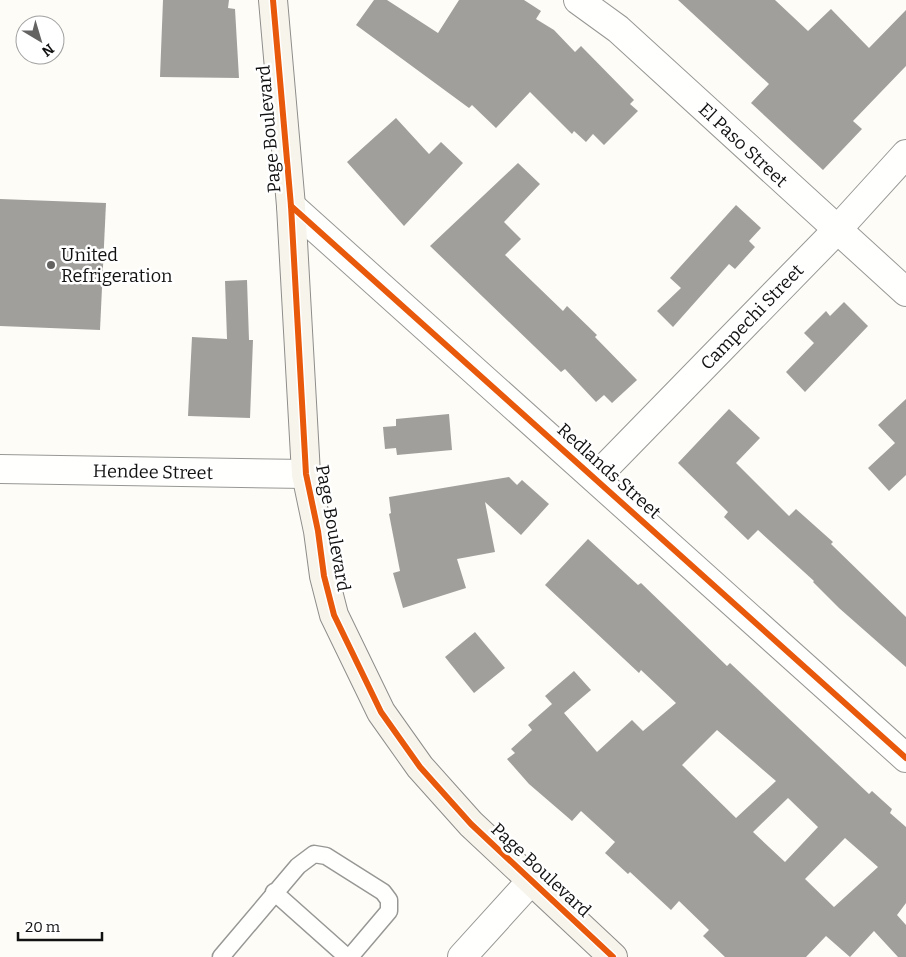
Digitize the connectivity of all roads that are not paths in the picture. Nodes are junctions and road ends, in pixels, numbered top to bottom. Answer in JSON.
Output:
{"nodes":[{"id":1,"x":273,"y":0,"type":"edge"},
{"id":2,"x":578,"y":0,"type":"edge"},
{"id":3,"x":906,"y":154,"type":"edge"},
{"id":4,"x":291,"y":206,"type":"junction"},
{"id":5,"x":836,"y":231,"type":"junction"},
{"id":6,"x":906,"y":292,"type":"edge"},
{"id":7,"x":0,"y":469,"type":"edge"},
{"id":8,"x":306,"y":474,"type":"junction"},
{"id":9,"x":595,"y":478,"type":"junction"},
{"id":10,"x":906,"y":758,"type":"edge"},
{"id":11,"x":530,"y":882,"type":"junction"},
{"id":12,"x":274,"y":892,"type":"junction"},
{"id":13,"x":221,"y":957,"type":"edge"},
{"id":14,"x":349,"y":957,"type":"edge"},
{"id":15,"x":462,"y":957,"type":"edge"},
{"id":16,"x":613,"y":957,"type":"edge"}],
"edges":[{"from":1,"to":4,"type":"street","name":"Page Boulevard"},
{"from":2,"to":5,"type":"street","name":"El Paso Street"},
{"from":3,"to":5,"type":"street","name":"Campechi Street"},
{"from":4,"to":8,"type":"street","name":"Page Boulevard"},
{"from":4,"to":9,"type":"street","name":"Redlands Street"},
{"from":5,"to":6,"type":"street","name":"El Paso Street"},
{"from":5,"to":9,"type":"street","name":"Campechi Street"},
{"from":7,"to":8,"type":"street","name":"Hendee Street"},
{"from":8,"to":11,"type":"street","name":"Page Boulevard"},
{"from":9,"to":10,"type":"street","name":"Redlands Street"},
{"from":11,"to":15,"type":"street"},
{"from":11,"to":16,"type":"street","name":"Page Boulevard"},
{"from":12,"to":13,"type":"lane"},
{"from":12,"to":14,"type":"lane"},
{"from":12,"to":14,"type":"lane"}]}
